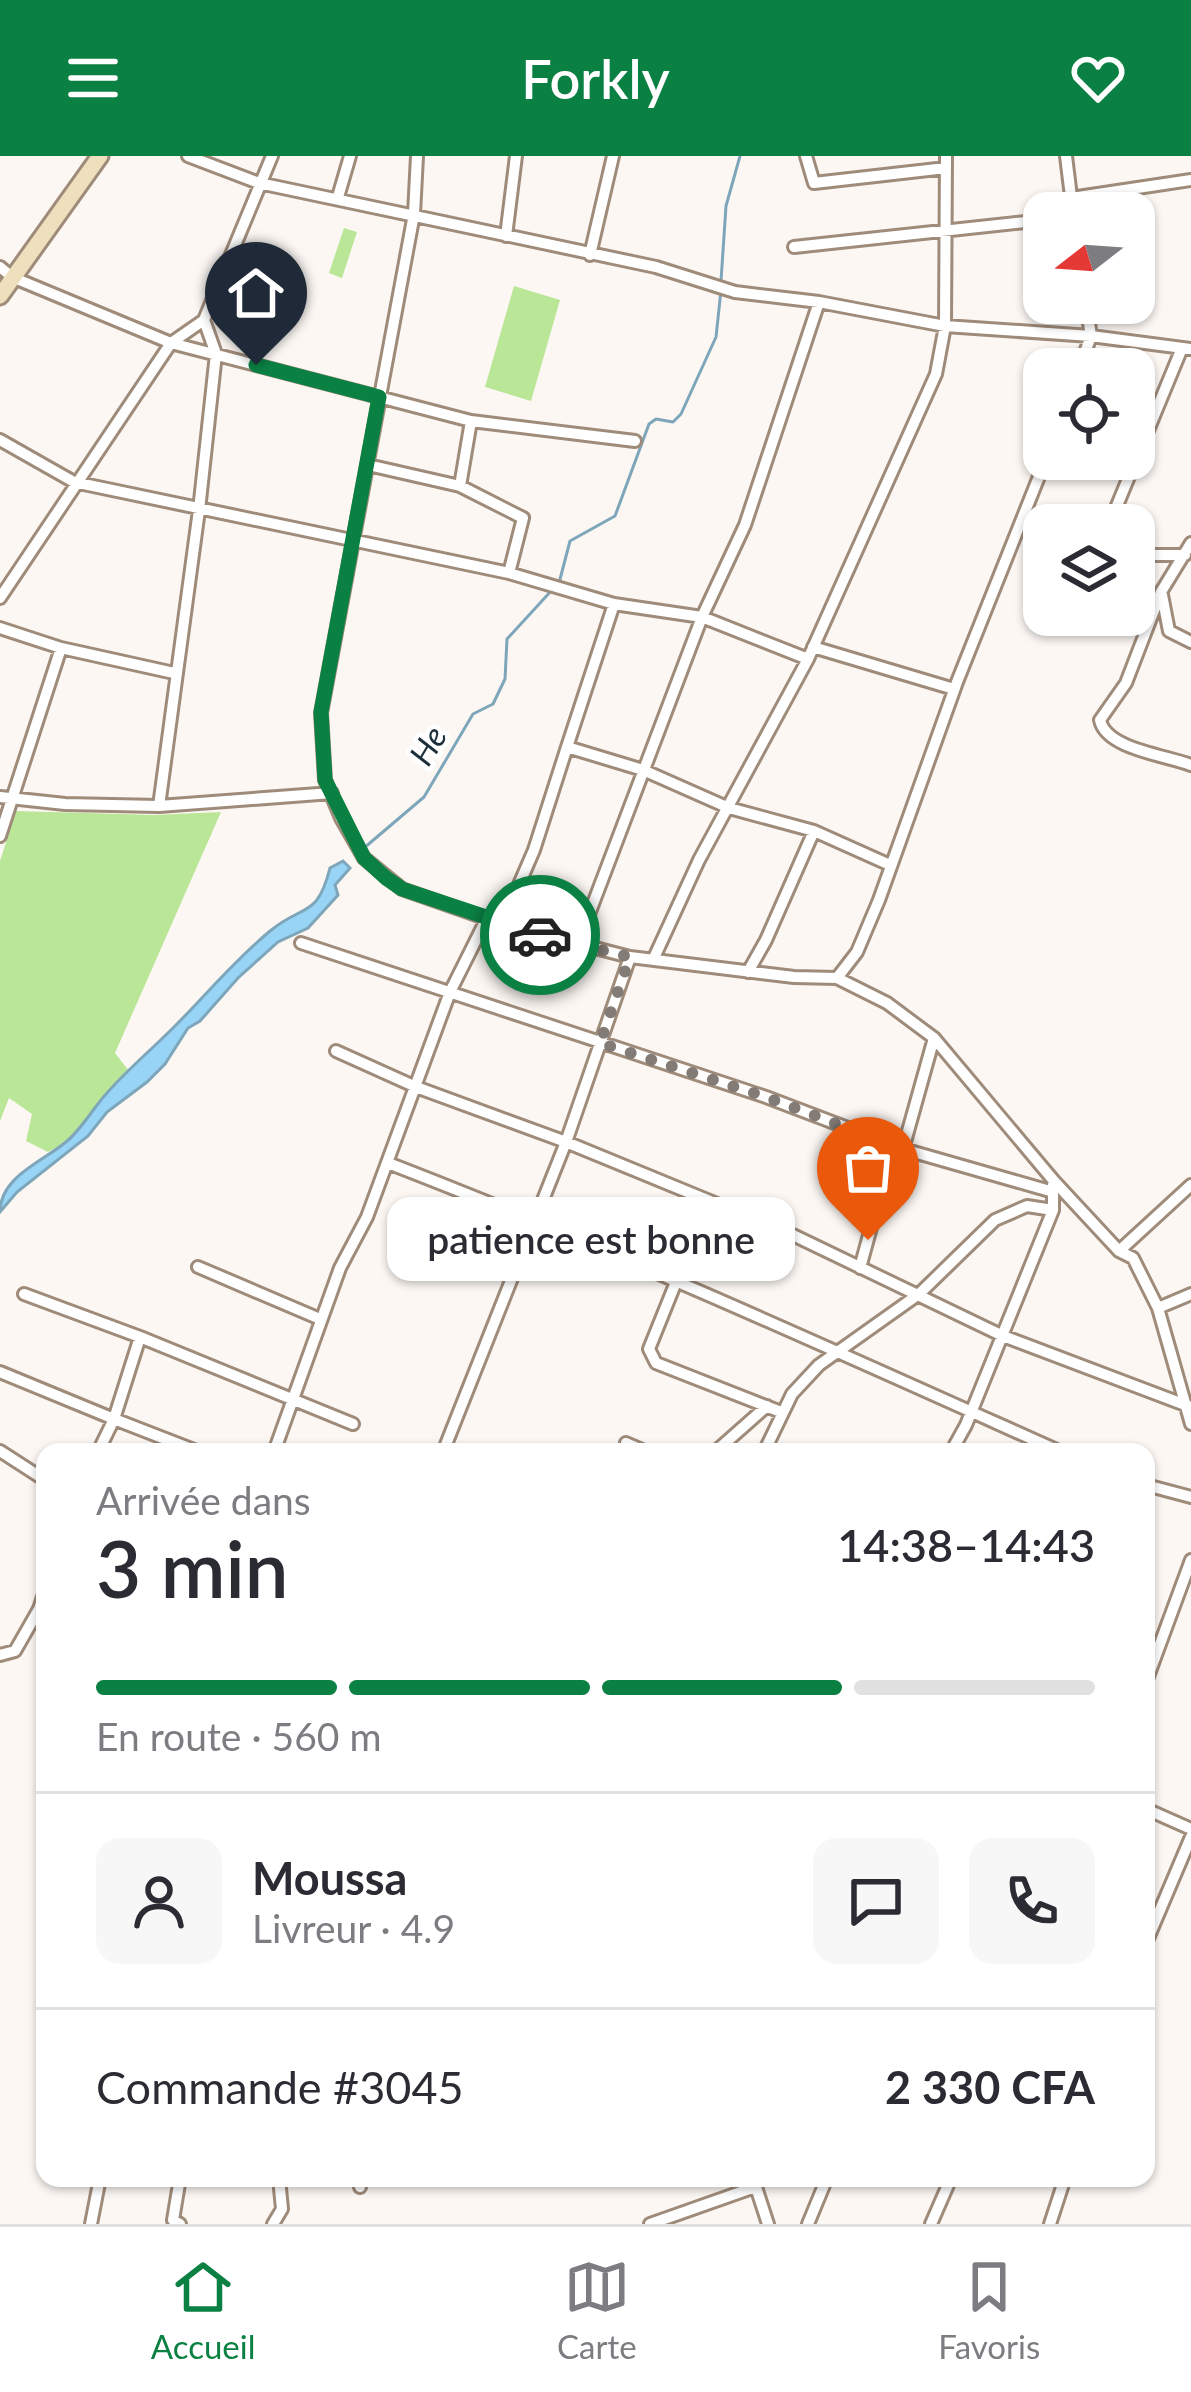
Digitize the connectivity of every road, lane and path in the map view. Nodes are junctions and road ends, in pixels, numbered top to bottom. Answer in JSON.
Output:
{"nodes":[{"id":1,"x":100,"y":156,"type":"edge"},
{"id":2,"x":188,"y":156,"type":"edge"},
{"id":3,"x":272,"y":156,"type":"edge"},
{"id":4,"x":350,"y":156,"type":"edge"},
{"id":5,"x":417,"y":156,"type":"edge"},
{"id":6,"x":516,"y":156,"type":"edge"},
{"id":7,"x":613,"y":156,"type":"edge"},
{"id":8,"x":806,"y":156,"type":"edge"},
{"id":9,"x":1066,"y":156,"type":"edge"},
{"id":10,"x":946,"y":162,"type":"edge"},
{"id":11,"x":1191,"y":180,"type":"edge"},
{"id":12,"x":259,"y":183,"type":"junction"},
{"id":13,"x":1070,"y":192,"type":"edge"},
{"id":14,"x":1111,"y":192,"type":"edge"},
{"id":15,"x":338,"y":197,"type":"junction"},
{"id":16,"x":414,"y":214,"type":"junction"},
{"id":17,"x":1023,"y":222,"type":"edge"},
{"id":18,"x":947,"y":230,"type":"junction"},
{"id":19,"x":506,"y":236,"type":"junction"},
{"id":20,"x":794,"y":247,"type":"dead end"},
{"id":21,"x":590,"y":255,"type":"junction"},
{"id":22,"x":6,"y":272,"type":"edge"},
{"id":23,"x":0,"y":296,"type":"edge"},
{"id":24,"x":819,"y":302,"type":"junction"},
{"id":25,"x":204,"y":320,"type":"junction"},
{"id":26,"x":1089,"y":324,"type":"edge"},
{"id":27,"x":945,"y":326,"type":"junction"},
{"id":28,"x":1091,"y":336,"type":"junction"},
{"id":29,"x":170,"y":343,"type":"junction"},
{"id":30,"x":1087,"y":348,"type":"edge"},
{"id":31,"x":1186,"y":348,"type":"edge"},
{"id":32,"x":216,"y":354,"type":"junction"},
{"id":33,"x":379,"y":397,"type":"junction"},
{"id":34,"x":470,"y":421,"type":"junction"},
{"id":35,"x":0,"y":440,"type":"edge"},
{"id":36,"x":635,"y":441,"type":"dead end"},
{"id":37,"x":368,"y":465,"type":"junction"},
{"id":38,"x":1038,"y":480,"type":"edge"},
{"id":39,"x":74,"y":482,"type":"junction"},
{"id":40,"x":460,"y":486,"type":"junction"},
{"id":41,"x":1118,"y":504,"type":"edge"},
{"id":42,"x":200,"y":510,"type":"junction"},
{"id":43,"x":1022,"y":524,"type":"joint"},
{"id":44,"x":352,"y":541,"type":"junction"},
{"id":45,"x":1189,"y":548,"type":"edge"},
{"id":46,"x":1155,"y":552,"type":"edge"},
{"id":47,"x":509,"y":573,"type":"junction"},
{"id":48,"x":1161,"y":592,"type":"junction"},
{"id":49,"x":0,"y":598,"type":"edge"},
{"id":50,"x":614,"y":604,"type":"junction"},
{"id":51,"x":702,"y":617,"type":"junction"},
{"id":52,"x":0,"y":628,"type":"edge"},
{"id":53,"x":1191,"y":642,"type":"edge"},
{"id":54,"x":61,"y":648,"type":"junction"},
{"id":55,"x":810,"y":653,"type":"junction"},
{"id":56,"x":174,"y":673,"type":"junction"},
{"id":57,"x":954,"y":689,"type":"junction"},
{"id":58,"x":567,"y":747,"type":"junction"},
{"id":59,"x":1191,"y":765,"type":"edge"},
{"id":60,"x":643,"y":770,"type":"junction"},
{"id":61,"x":332,"y":793,"type":"junction"},
{"id":62,"x":6,"y":799,"type":"edge"},
{"id":63,"x":159,"y":806,"type":"junction"},
{"id":64,"x":729,"y":808,"type":"junction"},
{"id":65,"x":814,"y":831,"type":"junction"},
{"id":66,"x":0,"y":836,"type":"edge"},
{"id":67,"x":890,"y":865,"type":"junction"},
{"id":68,"x":487,"y":918,"type":"junction"},
{"id":69,"x":502,"y":925,"type":"junction"},
{"id":70,"x":301,"y":944,"type":"dead end"},
{"id":71,"x":577,"y":946,"type":"junction"},
{"id":72,"x":630,"y":957,"type":"junction"},
{"id":73,"x":652,"y":960,"type":"junction"},
{"id":74,"x":748,"y":972,"type":"junction"},
{"id":75,"x":837,"y":978,"type":"junction"},
{"id":76,"x":450,"y":992,"type":"junction"},
{"id":77,"x":934,"y":1038,"type":"junction"},
{"id":78,"x":600,"y":1043,"type":"junction"},
{"id":79,"x":336,"y":1051,"type":"dead end"},
{"id":80,"x":416,"y":1087,"type":"junction"},
{"id":81,"x":566,"y":1142,"type":"junction"},
{"id":82,"x":903,"y":1149,"type":"junction"},
{"id":83,"x":388,"y":1163,"type":"junction"},
{"id":84,"x":1191,"y":1185,"type":"edge"},
{"id":85,"x":1052,"y":1186,"type":"junction"},
{"id":86,"x":1053,"y":1210,"type":"junction"},
{"id":87,"x":533,"y":1220,"type":"junction"},
{"id":88,"x":1119,"y":1251,"type":"junction"},
{"id":89,"x":198,"y":1267,"type":"dead end"},
{"id":90,"x":860,"y":1268,"type":"junction"},
{"id":91,"x":676,"y":1282,"type":"junction"},
{"id":92,"x":24,"y":1294,"type":"dead end"},
{"id":93,"x":919,"y":1294,"type":"junction"},
{"id":94,"x":1191,"y":1294,"type":"edge"},
{"id":95,"x":1158,"y":1308,"type":"junction"},
{"id":96,"x":320,"y":1318,"type":"junction"},
{"id":97,"x":1003,"y":1336,"type":"junction"},
{"id":98,"x":140,"y":1337,"type":"junction"},
{"id":99,"x":841,"y":1351,"type":"junction"},
{"id":100,"x":0,"y":1372,"type":"edge"},
{"id":101,"x":292,"y":1401,"type":"junction"},
{"id":102,"x":767,"y":1406,"type":"junction"},
{"id":103,"x":1188,"y":1406,"type":"edge"},
{"id":104,"x":971,"y":1411,"type":"junction"},
{"id":105,"x":782,"y":1412,"type":"junction"},
{"id":106,"x":114,"y":1419,"type":"junction"},
{"id":107,"x":353,"y":1424,"type":"dead end"},
{"id":108,"x":1191,"y":1424,"type":"edge"},
{"id":109,"x":102,"y":1443,"type":"edge"},
{"id":110,"x":176,"y":1443,"type":"edge"},
{"id":111,"x":277,"y":1443,"type":"edge"},
{"id":112,"x":446,"y":1443,"type":"edge"},
{"id":113,"x":725,"y":1443,"type":"edge"},
{"id":114,"x":768,"y":1443,"type":"edge"},
{"id":115,"x":955,"y":1443,"type":"edge"},
{"id":116,"x":1041,"y":1443,"type":"edge"},
{"id":117,"x":0,"y":1451,"type":"edge"},
{"id":118,"x":36,"y":1474,"type":"edge"},
{"id":119,"x":1155,"y":1487,"type":"edge"},
{"id":120,"x":1191,"y":1497,"type":"edge"},
{"id":121,"x":1191,"y":1560,"type":"edge"},
{"id":122,"x":36,"y":1616,"type":"edge"},
{"id":123,"x":0,"y":1655,"type":"edge"},
{"id":124,"x":1155,"y":1658,"type":"edge"},
{"id":125,"x":1155,"y":1814,"type":"edge"},
{"id":126,"x":1191,"y":1833,"type":"edge"},
{"id":127,"x":1155,"y":1920,"type":"edge"},
{"id":128,"x":98,"y":2187,"type":"edge"},
{"id":129,"x":179,"y":2187,"type":"edge"},
{"id":130,"x":280,"y":2187,"type":"edge"},
{"id":131,"x":744,"y":2187,"type":"edge"},
{"id":132,"x":755,"y":2187,"type":"edge"},
{"id":133,"x":823,"y":2187,"type":"edge"},
{"id":134,"x":947,"y":2187,"type":"edge"},
{"id":135,"x":1062,"y":2187,"type":"edge"},
{"id":136,"x":175,"y":2223,"type":"edge"},
{"id":137,"x":91,"y":2224,"type":"edge"},
{"id":138,"x":273,"y":2224,"type":"edge"},
{"id":139,"x":650,"y":2224,"type":"edge"},
{"id":140,"x":768,"y":2224,"type":"edge"},
{"id":141,"x":808,"y":2224,"type":"edge"},
{"id":142,"x":931,"y":2224,"type":"edge"},
{"id":143,"x":1050,"y":2224,"type":"edge"}],
"edges":[{"from":1,"to":22,"type":"main road"},
{"from":2,"to":12,"type":"street"},
{"from":3,"to":12,"type":"street"},
{"from":4,"to":15,"type":"street"},
{"from":5,"to":16,"type":"street"},
{"from":6,"to":19,"type":"street"},
{"from":7,"to":21,"type":"street"},
{"from":8,"to":10,"type":"street"},
{"from":9,"to":13,"type":"street"},
{"from":10,"to":18,"type":"street"},
{"from":11,"to":14,"type":"street"},
{"from":12,"to":15,"type":"street"},
{"from":12,"to":25,"type":"street"},
{"from":15,"to":16,"type":"street"},
{"from":16,"to":19,"type":"street"},
{"from":16,"to":33,"type":"street"},
{"from":17,"to":18,"type":"street"},
{"from":18,"to":20,"type":"street"},
{"from":18,"to":27,"type":"street"},
{"from":19,"to":21,"type":"street"},
{"from":21,"to":24,"type":"street"},
{"from":22,"to":23,"type":"main road"},
{"from":22,"to":29,"type":"street"},
{"from":24,"to":27,"type":"street"},
{"from":24,"to":51,"type":"street"},
{"from":25,"to":29,"type":"street"},
{"from":25,"to":32,"type":"street"},
{"from":26,"to":28,"type":"street"},
{"from":27,"to":28,"type":"street"},
{"from":27,"to":55,"type":"street"},
{"from":28,"to":30,"type":"street"},
{"from":28,"to":31,"type":"street"},
{"from":29,"to":32,"type":"street"},
{"from":29,"to":39,"type":"street"},
{"from":31,"to":41,"type":"street"},
{"from":32,"to":33,"type":"street"},
{"from":32,"to":42,"type":"street"},
{"from":33,"to":34,"type":"street"},
{"from":33,"to":37,"type":"street"},
{"from":34,"to":36,"type":"street"},
{"from":34,"to":40,"type":"street"},
{"from":35,"to":39,"type":"street"},
{"from":37,"to":40,"type":"street"},
{"from":37,"to":44,"type":"street"},
{"from":38,"to":43,"type":"street"},
{"from":39,"to":42,"type":"street"},
{"from":39,"to":49,"type":"street"},
{"from":40,"to":47,"type":"street"},
{"from":42,"to":44,"type":"street"},
{"from":42,"to":56,"type":"street"},
{"from":43,"to":57,"type":"street"},
{"from":44,"to":47,"type":"street"},
{"from":44,"to":61,"type":"street"},
{"from":45,"to":46,"type":"street"},
{"from":45,"to":48,"type":"street"},
{"from":47,"to":50,"type":"street"},
{"from":48,"to":53,"type":"street"},
{"from":48,"to":59,"type":"street"},
{"from":50,"to":51,"type":"street"},
{"from":50,"to":58,"type":"street"},
{"from":51,"to":55,"type":"street"},
{"from":51,"to":60,"type":"street"},
{"from":52,"to":54,"type":"street"},
{"from":54,"to":56,"type":"street"},
{"from":54,"to":62,"type":"street"},
{"from":55,"to":57,"type":"street"},
{"from":55,"to":64,"type":"street"},
{"from":56,"to":63,"type":"street"},
{"from":57,"to":67,"type":"street"},
{"from":58,"to":60,"type":"street"},
{"from":58,"to":69,"type":"street"},
{"from":60,"to":64,"type":"street"},
{"from":60,"to":71,"type":"street"},
{"from":61,"to":63,"type":"street"},
{"from":61,"to":68,"type":"street"},
{"from":62,"to":63,"type":"street"},
{"from":62,"to":66,"type":"street"},
{"from":64,"to":65,"type":"street"},
{"from":64,"to":73,"type":"street"},
{"from":65,"to":67,"type":"street"},
{"from":65,"to":74,"type":"street"},
{"from":67,"to":75,"type":"street"},
{"from":68,"to":69,"type":"street"},
{"from":68,"to":76,"type":"street"},
{"from":69,"to":71,"type":"street"},
{"from":70,"to":76,"type":"street"},
{"from":71,"to":72,"type":"street"},
{"from":72,"to":73,"type":"street"},
{"from":72,"to":78,"type":"street"},
{"from":73,"to":74,"type":"street"},
{"from":74,"to":75,"type":"street"},
{"from":75,"to":77,"type":"street"},
{"from":76,"to":78,"type":"street"},
{"from":76,"to":80,"type":"street"},
{"from":77,"to":82,"type":"street"},
{"from":77,"to":85,"type":"street"},
{"from":78,"to":81,"type":"street"},
{"from":78,"to":82,"type":"street"},
{"from":79,"to":80,"type":"street"},
{"from":80,"to":81,"type":"street"},
{"from":80,"to":83,"type":"street"},
{"from":81,"to":87,"type":"street"},
{"from":81,"to":90,"type":"street"},
{"from":82,"to":85,"type":"street"},
{"from":82,"to":90,"type":"street"},
{"from":83,"to":87,"type":"street"},
{"from":83,"to":96,"type":"street"},
{"from":84,"to":88,"type":"street"},
{"from":85,"to":86,"type":"street"},
{"from":85,"to":88,"type":"street"},
{"from":86,"to":93,"type":"street"},
{"from":86,"to":97,"type":"street"},
{"from":87,"to":91,"type":"street"},
{"from":87,"to":112,"type":"street"},
{"from":88,"to":95,"type":"street"},
{"from":89,"to":96,"type":"street"},
{"from":90,"to":93,"type":"street"},
{"from":91,"to":99,"type":"street"},
{"from":91,"to":102,"type":"street"},
{"from":92,"to":98,"type":"street"},
{"from":93,"to":97,"type":"street"},
{"from":93,"to":99,"type":"street"},
{"from":94,"to":95,"type":"street"},
{"from":95,"to":103,"type":"street"},
{"from":96,"to":101,"type":"street"},
{"from":97,"to":103,"type":"street"},
{"from":97,"to":104,"type":"street"},
{"from":98,"to":101,"type":"street"},
{"from":98,"to":106,"type":"street"},
{"from":99,"to":104,"type":"street"},
{"from":99,"to":105,"type":"street"},
{"from":100,"to":106,"type":"street"},
{"from":101,"to":107,"type":"street"},
{"from":101,"to":111,"type":"street"},
{"from":102,"to":105,"type":"street"},
{"from":102,"to":113,"type":"street"},
{"from":103,"to":108,"type":"street"},
{"from":104,"to":115,"type":"street"},
{"from":104,"to":116,"type":"street"},
{"from":105,"to":114,"type":"street"},
{"from":106,"to":109,"type":"street"},
{"from":106,"to":110,"type":"street"},
{"from":117,"to":118,"type":"street"},
{"from":119,"to":120,"type":"street"},
{"from":121,"to":124,"type":"street"},
{"from":122,"to":123,"type":"street"},
{"from":125,"to":126,"type":"street"},
{"from":126,"to":127,"type":"street"},
{"from":128,"to":137,"type":"street"},
{"from":129,"to":136,"type":"street"},
{"from":130,"to":138,"type":"street"},
{"from":131,"to":139,"type":"street"},
{"from":132,"to":140,"type":"street"},
{"from":133,"to":141,"type":"street"},
{"from":134,"to":142,"type":"street"},
{"from":135,"to":143,"type":"street"}]}
